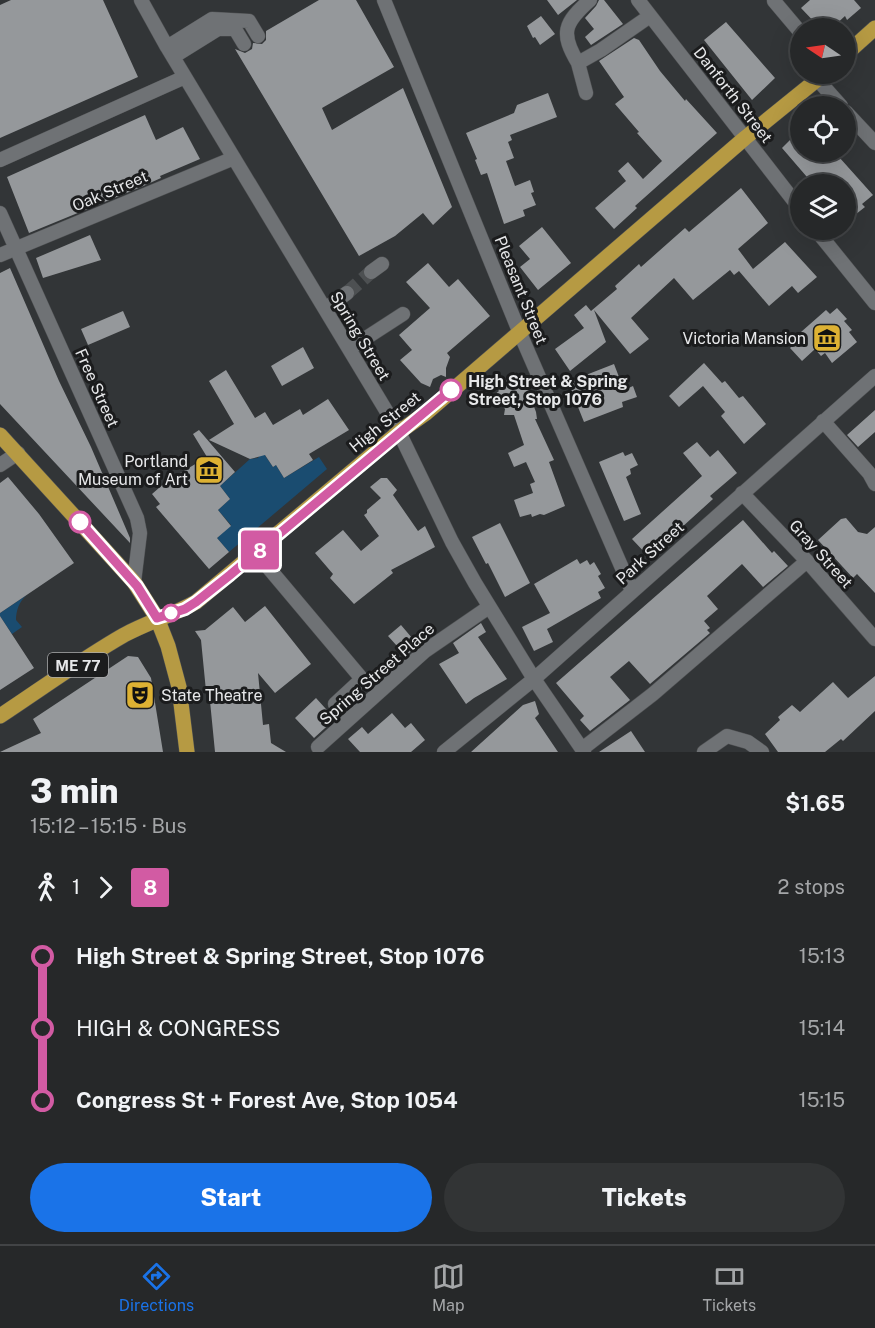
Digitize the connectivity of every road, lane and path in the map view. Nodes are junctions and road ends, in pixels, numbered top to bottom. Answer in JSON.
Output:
{"nodes":[{"id":1,"x":141,"y":0,"type":"edge"},
{"id":2,"x":384,"y":0,"type":"edge"},
{"id":3,"x":590,"y":0,"type":"edge"},
{"id":4,"x":638,"y":0,"type":"edge"},
{"id":5,"x":774,"y":1,"type":"edge"},
{"id":6,"x":650,"y":16,"type":"junction"},
{"id":7,"x":790,"y":20,"type":"edge"},
{"id":8,"x":875,"y":28,"type":"edge"},
{"id":9,"x":258,"y":36,"type":"dead end"},
{"id":10,"x":244,"y":44,"type":"dead end"},
{"id":11,"x":856,"y":45,"type":"edge"},
{"id":12,"x":170,"y":52,"type":"junction"},
{"id":13,"x":578,"y":63,"type":"junction"},
{"id":14,"x":185,"y":77,"type":"junction"},
{"id":15,"x":811,"y":84,"type":"edge"},
{"id":16,"x":586,"y":93,"type":"dead end"},
{"id":17,"x":856,"y":123,"type":"edge"},
{"id":18,"x":745,"y":138,"type":"junction"},
{"id":19,"x":875,"y":143,"type":"edge"},
{"id":20,"x":234,"y":158,"type":"junction"},
{"id":21,"x":0,"y":160,"type":"edge"},
{"id":22,"x":790,"y":196,"type":"edge"},
{"id":23,"x":0,"y":213,"type":"edge"},
{"id":24,"x":824,"y":240,"type":"edge"},
{"id":25,"x":16,"y":249,"type":"junction"},
{"id":26,"x":0,"y":255,"type":"edge"},
{"id":27,"x":347,"y":293,"type":"tunnel mouth"},
{"id":28,"x":875,"y":303,"type":"edge"},
{"id":29,"x":325,"y":309,"type":"junction"},
{"id":30,"x":403,"y":314,"type":"dead end"},
{"id":31,"x":519,"y":331,"type":"junction"},
{"id":32,"x":349,"y":349,"type":"junction"},
{"id":33,"x":875,"y":376,"type":"edge"},
{"id":34,"x":823,"y":421,"type":"junction"},
{"id":35,"x":399,"y":432,"type":"junction"},
{"id":36,"x":0,"y":435,"type":"edge"},
{"id":37,"x":18,"y":453,"type":"junction"},
{"id":38,"x":0,"y":465,"type":"edge"},
{"id":39,"x":873,"y":475,"type":"edge"},
{"id":40,"x":742,"y":493,"type":"junction"},
{"id":41,"x":256,"y":553,"type":"junction"},
{"id":42,"x":807,"y":561,"type":"junction"},
{"id":43,"x":134,"y":582,"type":"junction"},
{"id":44,"x":632,"y":591,"type":"junction"},
{"id":45,"x":489,"y":607,"type":"junction"},
{"id":46,"x":157,"y":618,"type":"junction"},
{"id":47,"x":875,"y":639,"type":"edge"},
{"id":48,"x":534,"y":679,"type":"junction"},
{"id":49,"x":334,"y":704,"type":"dead end"},
{"id":50,"x":0,"y":716,"type":"edge"},
{"id":51,"x":318,"y":747,"type":"dead end"},
{"id":52,"x":583,"y":751,"type":"edge"},
{"id":53,"x":187,"y":752,"type":"edge"},
{"id":54,"x":444,"y":752,"type":"edge"},
{"id":55,"x":704,"y":752,"type":"edge"},
{"id":56,"x":762,"y":752,"type":"edge"}],
"edges":[{"from":1,"to":12,"type":"street","name":"Spring Street"},
{"from":2,"to":31,"type":"street","name":"Pleasant Street"},
{"from":3,"to":13,"type":"street"},
{"from":4,"to":6,"type":"street","name":"Danforth Street"},
{"from":5,"to":7,"type":"street"},
{"from":6,"to":13,"type":"street"},
{"from":6,"to":18,"type":"street","name":"Danforth Street"},
{"from":8,"to":11,"type":"main road"},
{"from":9,"to":12,"type":"street"},
{"from":10,"to":12,"type":"street"},
{"from":12,"to":14,"type":"street","name":"Spring Street"},
{"from":13,"to":16,"type":"street"},
{"from":14,"to":20,"type":"street","name":"Spring Street"},
{"from":14,"to":21,"type":"street"},
{"from":15,"to":18,"type":"main road","name":"High Street","number":"ME 77"},
{"from":17,"to":19,"type":"street"},
{"from":18,"to":22,"type":"street","name":"Danforth Street"},
{"from":18,"to":31,"type":"main road","name":"High Street","number":"ME 77"},
{"from":20,"to":25,"type":"street","name":"Oak Street"},
{"from":20,"to":29,"type":"street","name":"Spring Street"},
{"from":23,"to":25,"type":"street","name":"Free Street"},
{"from":24,"to":28,"type":"street"},
{"from":25,"to":26,"type":"street","name":"Oak Street"},
{"from":25,"to":43,"type":"street","name":"Free Street"},
{"from":27,"to":29,"type":"street"},
{"from":29,"to":32,"type":"street","name":"Spring Street"},
{"from":30,"to":32,"type":"street"},
{"from":31,"to":35,"type":"main road","name":"High Street","number":"ME 77"},
{"from":31,"to":44,"type":"street","name":"Pleasant Street"},
{"from":32,"to":35,"type":"street","name":"Spring Street"},
{"from":33,"to":34,"type":"street","name":"Park Street"},
{"from":34,"to":39,"type":"street"},
{"from":34,"to":40,"type":"street","name":"Park Street"},
{"from":35,"to":41,"type":"main road","name":"High Street","number":"ME 77"},
{"from":35,"to":45,"type":"street","name":"Spring Street"},
{"from":36,"to":37,"type":"main road"},
{"from":37,"to":38,"type":"street"},
{"from":37,"to":43,"type":"main road"},
{"from":40,"to":42,"type":"street","name":"Gray Street"},
{"from":40,"to":44,"type":"street","name":"Park Street"},
{"from":41,"to":46,"type":"main road","name":"High Street","number":"ME 77"},
{"from":41,"to":49,"type":"street"},
{"from":42,"to":47,"type":"street","name":"Gray Street"},
{"from":42,"to":52,"type":"street"},
{"from":43,"to":46,"type":"main road"},
{"from":44,"to":48,"type":"street","name":"Park Street"},
{"from":45,"to":48,"type":"street","name":"Spring Street"},
{"from":45,"to":51,"type":"street","name":"Spring Street Place"},
{"from":46,"to":50,"type":"main road","name":"High Street","number":"ME 77"},
{"from":46,"to":53,"type":"main road"},
{"from":48,"to":52,"type":"street","name":"Spring Street"},
{"from":48,"to":54,"type":"street","name":"Park Street"},
{"from":55,"to":56,"type":"street"}]}
